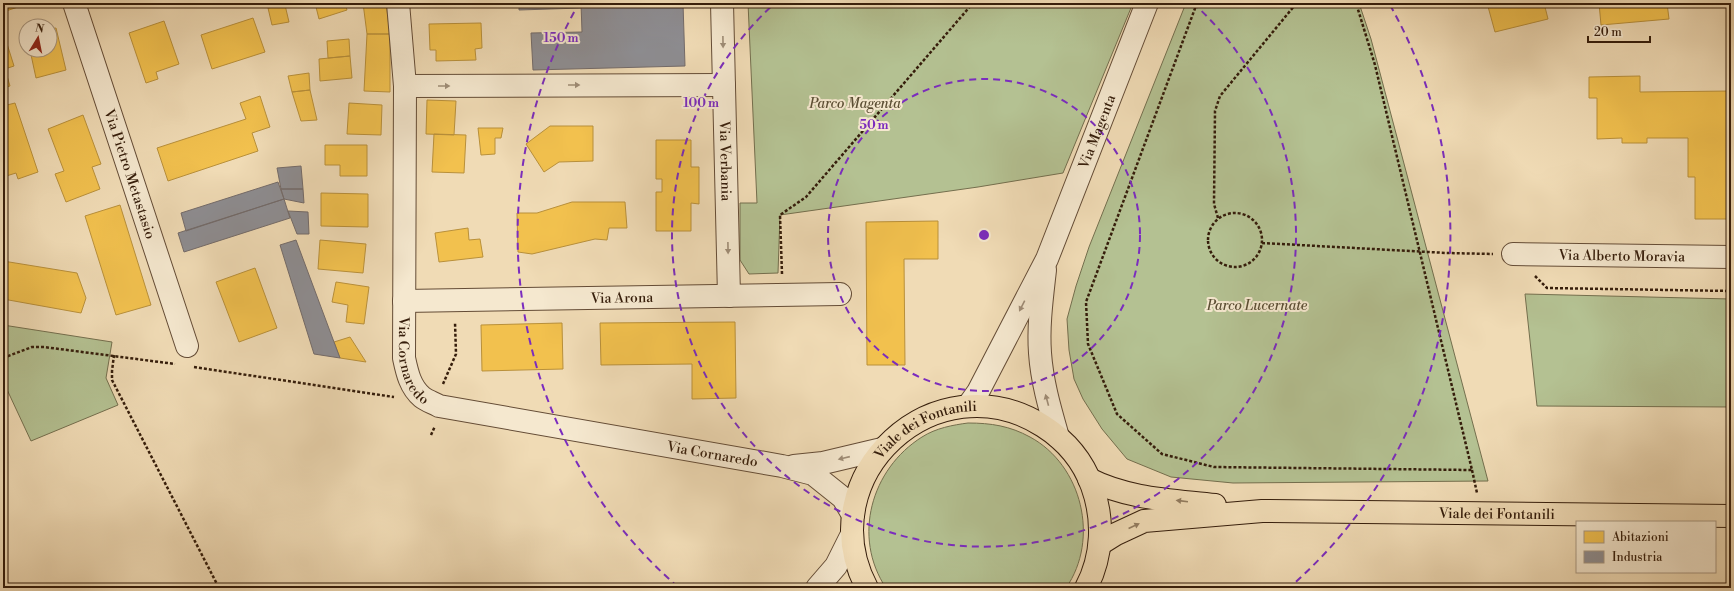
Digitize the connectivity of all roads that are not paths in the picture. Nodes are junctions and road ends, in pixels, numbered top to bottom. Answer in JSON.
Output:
{"nodes":[{"id":1,"x":74,"y":3,"type":"edge"},
{"id":2,"x":398,"y":3,"type":"edge"},
{"id":3,"x":722,"y":3,"type":"edge"},
{"id":4,"x":1147,"y":3,"type":"edge"},
{"id":5,"x":724,"y":85,"type":"junction"},
{"id":6,"x":405,"y":86,"type":"junction"},
{"id":7,"x":1513,"y":254,"type":"road end"},
{"id":8,"x":1731,"y":257,"type":"edge"},
{"id":9,"x":1047,"y":259,"type":"junction"},
{"id":10,"x":840,"y":294,"type":"dead end"},
{"id":11,"x":729,"y":296,"type":"junction"},
{"id":12,"x":404,"y":301,"type":"junction"},
{"id":13,"x":184,"y":358,"type":"road end"},
{"id":14,"x":968,"y":406,"type":"junction"},
{"id":15,"x":1058,"y":437,"type":"junction"},
{"id":16,"x":882,"y":450,"type":"junction"},
{"id":17,"x":782,"y":466,"type":"junction"},
{"id":18,"x":1089,"y":479,"type":"junction"},
{"id":19,"x":1262,"y":511,"type":"junction"},
{"id":20,"x":1731,"y":516,"type":"edge"},
{"id":21,"x":852,"y":524,"type":"junction"},
{"id":22,"x":1100,"y":544,"type":"junction"},
{"id":23,"x":1090,"y":583,"type":"edge"},
{"id":24,"x":817,"y":588,"type":"edge"},
{"id":25,"x":867,"y":588,"type":"edge"}],
"edges":[{"from":1,"to":13,"type":"street","name":"Via Pietro Metastasio"},
{"from":2,"to":6,"type":"street","name":"Via Cornaredo"},
{"from":3,"to":5,"type":"street","name":"Via Verbania","one_way":true},
{"from":4,"to":9,"type":"street","name":"Via Magenta"},
{"from":6,"to":5,"type":"street","one_way":true},
{"from":5,"to":11,"type":"street","name":"Via Verbania","one_way":true},
{"from":6,"to":12,"type":"street","name":"Via Cornaredo"},
{"from":7,"to":8,"type":"street","name":"Via Alberto Moravia"},
{"from":9,"to":14,"type":"street","name":"Via Magenta","one_way":true},
{"from":15,"to":9,"type":"street","name":"Via Magenta","one_way":true},
{"from":10,"to":11,"type":"street","name":"Via Arona"},
{"from":11,"to":12,"type":"street","name":"Via Arona"},
{"from":12,"to":17,"type":"street","name":"Via Cornaredo"},
{"from":14,"to":15,"type":"main road","name":"Viale dei Fontanili"},
{"from":14,"to":16,"type":"main road","name":"Viale dei Fontanili"},
{"from":15,"to":18,"type":"main road","name":"Viale dei Fontanili"},
{"from":16,"to":17,"type":"street","name":"Via Cornaredo","one_way":true},
{"from":16,"to":21,"type":"main road","name":"Viale dei Fontanili"},
{"from":17,"to":21,"type":"street","name":"Via Cornaredo"},
{"from":19,"to":18,"type":"main road","name":"Viale dei Fontanili","one_way":true},
{"from":18,"to":22,"type":"main road","name":"Viale dei Fontanili"},
{"from":19,"to":20,"type":"main road","name":"Viale dei Fontanili"},
{"from":22,"to":19,"type":"main road","name":"Viale dei Fontanili","one_way":true},
{"from":21,"to":24,"type":"street"},
{"from":21,"to":25,"type":"main road","name":"Viale dei Fontanili"},
{"from":22,"to":23,"type":"main road","name":"Viale dei Fontanili"}]}
